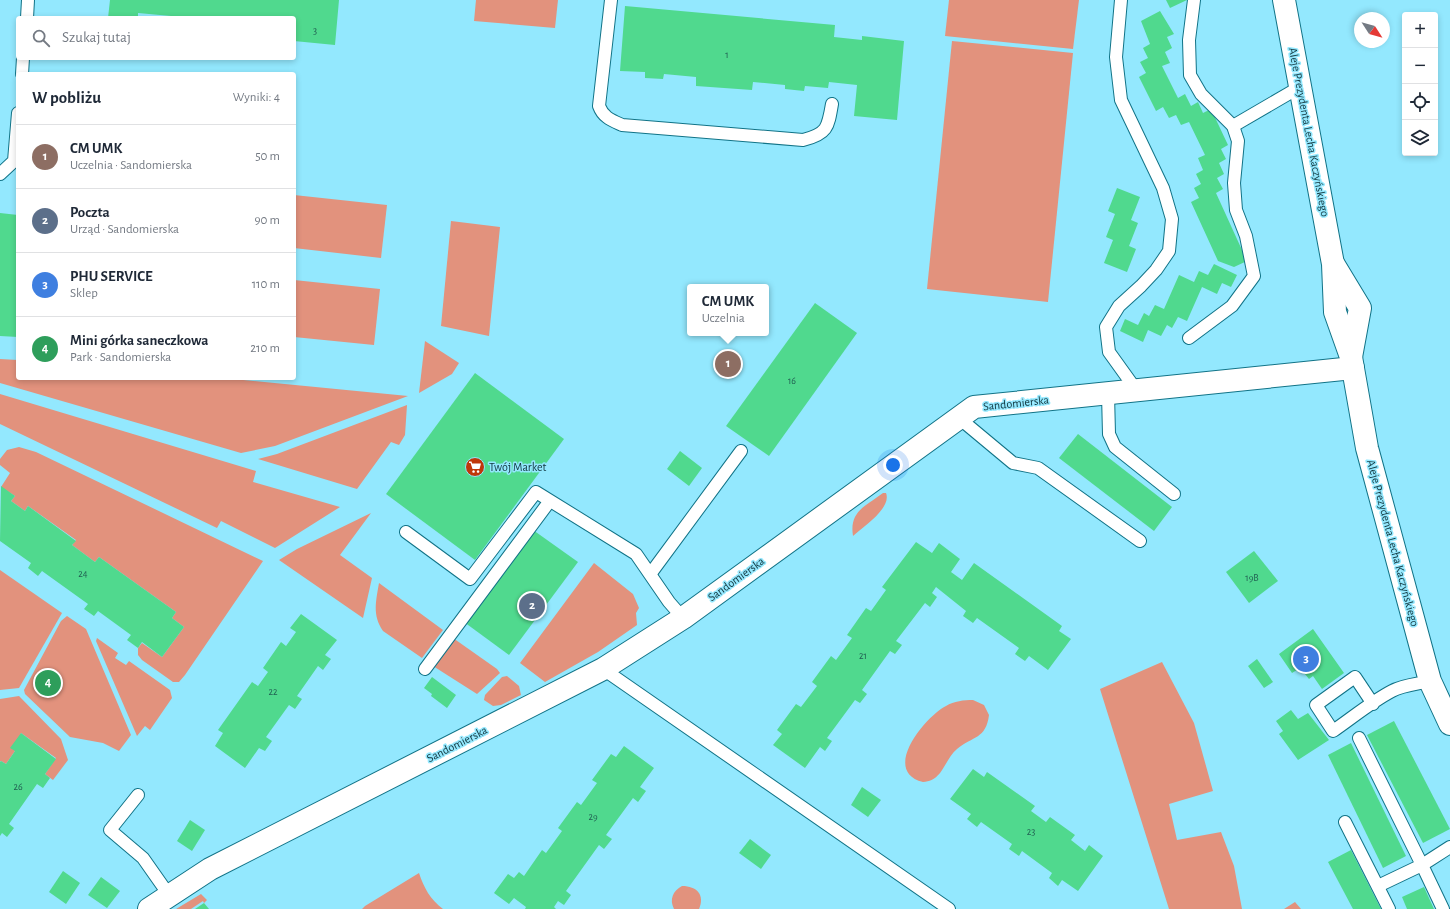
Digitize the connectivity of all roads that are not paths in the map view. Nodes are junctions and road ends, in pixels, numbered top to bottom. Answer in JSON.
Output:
{"nodes":[{"id":1,"x":28,"y":0,"type":"edge"},
{"id":2,"x":611,"y":0,"type":"edge"},
{"id":3,"x":1121,"y":0,"type":"edge"},
{"id":4,"x":1194,"y":0,"type":"edge"},
{"id":5,"x":1284,"y":0,"type":"edge"},
{"id":6,"x":27,"y":16,"type":"edge"},
{"id":7,"x":23,"y":60,"type":"edge"},
{"id":8,"x":22,"y":72,"type":"edge"},
{"id":9,"x":1300,"y":87,"type":"junction"},
{"id":10,"x":832,"y":104,"type":"dead end"},
{"id":11,"x":1233,"y":126,"type":"junction"},
{"id":12,"x":16,"y":136,"type":"edge"},
{"id":13,"x":0,"y":174,"type":"edge"},
{"id":14,"x":1189,"y":338,"type":"dead end"},
{"id":15,"x":1352,"y":363,"type":"junction"},
{"id":16,"x":1136,"y":391,"type":"junction"},
{"id":17,"x":1108,"y":394,"type":"junction"},
{"id":18,"x":959,"y":418,"type":"junction"},
{"id":19,"x":741,"y":451,"type":"dead end"},
{"id":20,"x":1174,"y":494,"type":"dead end"},
{"id":21,"x":549,"y":502,"type":"junction"},
{"id":22,"x":406,"y":532,"type":"dead end"},
{"id":23,"x":1140,"y":541,"type":"dead end"},
{"id":24,"x":651,"y":573,"type":"junction"},
{"id":25,"x":683,"y":618,"type":"junction"},
{"id":26,"x":425,"y":669,"type":"dead end"},
{"id":27,"x":603,"y":669,"type":"junction"},
{"id":28,"x":1430,"y":681,"type":"junction"},
{"id":29,"x":1373,"y":704,"type":"junction"},
{"id":30,"x":1450,"y":724,"type":"edge"},
{"id":31,"x":1359,"y":738,"type":"dead end"},
{"id":32,"x":138,"y":795,"type":"dead end"},
{"id":33,"x":1345,"y":822,"type":"dead end"},
{"id":34,"x":1450,"y":847,"type":"edge"},
{"id":35,"x":1422,"y":865,"type":"junction"},
{"id":36,"x":1378,"y":886,"type":"junction"},
{"id":37,"x":169,"y":895,"type":"junction"},
{"id":38,"x":149,"y":909,"type":"edge"},
{"id":39,"x":949,"y":909,"type":"edge"},
{"id":40,"x":1389,"y":909,"type":"edge"},
{"id":41,"x":1443,"y":909,"type":"edge"}],
"edges":[{"from":1,"to":6,"type":"lane"},
{"from":2,"to":10,"type":"lane"},
{"from":3,"to":16,"type":"lane"},
{"from":4,"to":11,"type":"lane"},
{"from":5,"to":9,"type":"street","name":"Aleje Prezydenta Lecha Kaczyńskiego"},
{"from":7,"to":8,"type":"lane"},
{"from":9,"to":11,"type":"lane"},
{"from":9,"to":15,"type":"street","name":"Aleje Prezydenta Lecha Kaczyńskiego"},
{"from":11,"to":14,"type":"lane"},
{"from":12,"to":13,"type":"lane"},
{"from":15,"to":16,"type":"street","name":"Sandomierska"},
{"from":15,"to":28,"type":"street","name":"Aleje Prezydenta Lecha Kaczyńskiego"},
{"from":16,"to":17,"type":"street","name":"Sandomierska"},
{"from":17,"to":18,"type":"street","name":"Sandomierska"},
{"from":17,"to":20,"type":"lane"},
{"from":18,"to":23,"type":"lane"},
{"from":18,"to":25,"type":"street","name":"Sandomierska"},
{"from":19,"to":24,"type":"lane"},
{"from":21,"to":22,"type":"lane"},
{"from":21,"to":24,"type":"lane"},
{"from":21,"to":26,"type":"lane"},
{"from":24,"to":25,"type":"lane"},
{"from":25,"to":27,"type":"street","name":"Sandomierska"},
{"from":27,"to":37,"type":"street","name":"Sandomierska"},
{"from":27,"to":39,"type":"lane"},
{"from":28,"to":29,"type":"lane"},
{"from":28,"to":30,"type":"street","name":"Aleje Prezydenta Lecha Kaczyńskiego"},
{"from":29,"to":29,"type":"lane"},
{"from":31,"to":35,"type":"lane"},
{"from":32,"to":37,"type":"lane"},
{"from":33,"to":36,"type":"lane"},
{"from":34,"to":35,"type":"lane"},
{"from":35,"to":36,"type":"lane"},
{"from":35,"to":41,"type":"lane"},
{"from":36,"to":40,"type":"lane"},
{"from":37,"to":38,"type":"street","name":"Sandomierska"}]}
